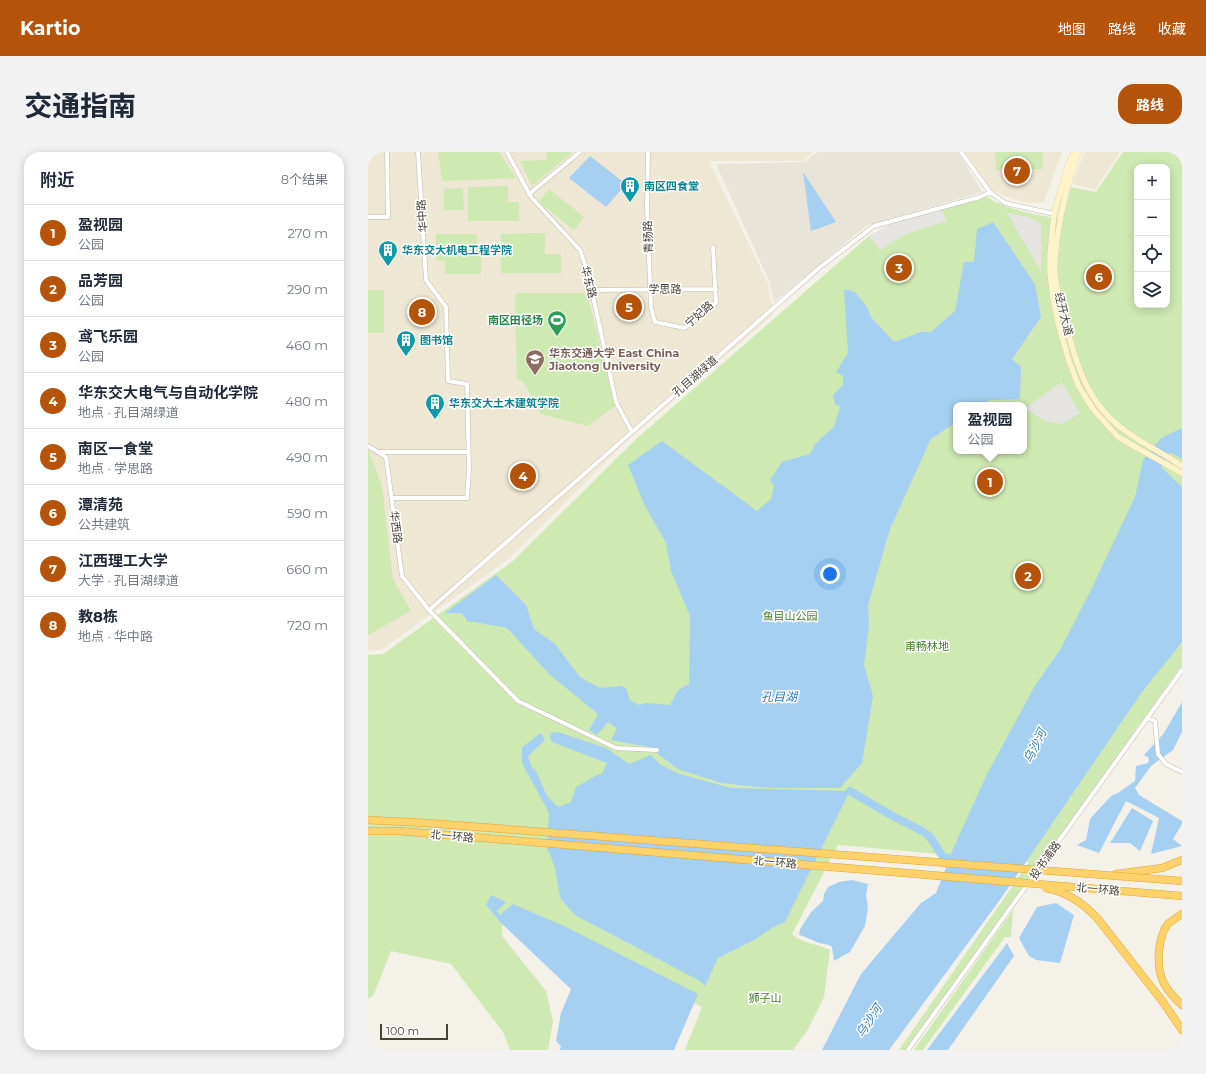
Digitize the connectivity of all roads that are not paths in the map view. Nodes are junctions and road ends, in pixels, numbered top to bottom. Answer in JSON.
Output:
{"nodes":[{"id":1,"x":387,"y":152,"type":"edge"},
{"id":2,"x":418,"y":152,"type":"edge"},
{"id":3,"x":508,"y":152,"type":"edge"},
{"id":4,"x":580,"y":152,"type":"edge"},
{"id":5,"x":648,"y":152,"type":"edge"},
{"id":6,"x":961,"y":152,"type":"edge"},
{"id":7,"x":1074,"y":152,"type":"edge"},
{"id":8,"x":1080,"y":152,"type":"edge"},
{"id":9,"x":990,"y":192,"type":"junction"},
{"id":10,"x":529,"y":194,"type":"junction"},
{"id":11,"x":1054,"y":214,"type":"junction"},
{"id":12,"x":368,"y":217,"type":"edge"},
{"id":13,"x":713,"y":247,"type":"dead end"},
{"id":14,"x":650,"y":289,"type":"junction"},
{"id":15,"x":716,"y":289,"type":"junction"},
{"id":16,"x":591,"y":290,"type":"junction"},
{"id":17,"x":655,"y":322,"type":"joint"},
{"id":18,"x":632,"y":432,"type":"junction"},
{"id":19,"x":368,"y":446,"type":"edge"},
{"id":20,"x":377,"y":452,"type":"junction"},
{"id":21,"x":468,"y":452,"type":"junction"},
{"id":22,"x":1182,"y":466,"type":"edge"},
{"id":23,"x":1182,"y":473,"type":"edge"},
{"id":24,"x":392,"y":498,"type":"junction"},
{"id":25,"x":429,"y":610,"type":"junction"},
{"id":26,"x":1182,"y":670,"type":"edge"},
{"id":27,"x":1147,"y":718,"type":"junction"},
{"id":28,"x":657,"y":750,"type":"dead end"},
{"id":29,"x":1182,"y":772,"type":"edge"},
{"id":30,"x":368,"y":820,"type":"edge"},
{"id":31,"x":368,"y":831,"type":"edge"},
{"id":32,"x":1182,"y":860,"type":"edge"},
{"id":33,"x":1107,"y":875,"type":"junction"},
{"id":34,"x":960,"y":877,"type":"junction"},
{"id":35,"x":1182,"y":881,"type":"edge"},
{"id":36,"x":1182,"y":896,"type":"edge"},
{"id":37,"x":1182,"y":914,"type":"edge"},
{"id":38,"x":1182,"y":1005,"type":"edge"},
{"id":39,"x":1182,"y":1030,"type":"edge"},
{"id":40,"x":908,"y":1050,"type":"edge"}],
"edges":[{"from":1,"to":12,"type":"street"},
{"from":2,"to":21,"type":"street","name":"华中路"},
{"from":3,"to":10,"type":"street","name":"华东路"},
{"from":4,"to":10,"type":"street"},
{"from":5,"to":14,"type":"street","name":"青扬路"},
{"from":6,"to":9,"type":"street"},
{"from":7,"to":11,"type":"main road","name":"经开大道"},
{"from":8,"to":22,"type":"main road","name":"经开大道"},
{"from":9,"to":11,"type":"street"},
{"from":9,"to":18,"type":"street","name":"孔目湖绿道"},
{"from":10,"to":16,"type":"street","name":"华东路"},
{"from":11,"to":23,"type":"main road","name":"经开大道"},
{"from":13,"to":15,"type":"street","name":"宁妃路"},
{"from":14,"to":15,"type":"street","name":"学思路"},
{"from":14,"to":16,"type":"street","name":"学思路"},
{"from":14,"to":17,"type":"street","name":"青扬路"},
{"from":15,"to":17,"type":"street","name":"宁妃路"},
{"from":16,"to":18,"type":"street","name":"华东路"},
{"from":18,"to":25,"type":"street","name":"孔目湖绿道"},
{"from":19,"to":20,"type":"street","name":"华西路"},
{"from":20,"to":21,"type":"street"},
{"from":20,"to":24,"type":"street","name":"华西路"},
{"from":21,"to":24,"type":"street","name":"华中路"},
{"from":24,"to":25,"type":"street","name":"华西路"},
{"from":25,"to":28,"type":"street","name":"华西路"},
{"from":26,"to":27,"type":"street","name":"投书浦路"},
{"from":27,"to":29,"type":"street"},
{"from":27,"to":40,"type":"street","name":"投书浦路"},
{"from":30,"to":33,"type":"highway","name":"北一环路","bridge":true},
{"from":31,"to":34,"type":"highway","name":"北一环路","bridge":true},
{"from":32,"to":33,"type":"highway","bridge":true},
{"from":33,"to":35,"type":"highway","name":"北一环路","bridge":true},
{"from":34,"to":36,"type":"highway","name":"北一环路","bridge":true},
{"from":34,"to":39,"type":"highway","bridge":true},
{"from":37,"to":38,"type":"highway"}]}
